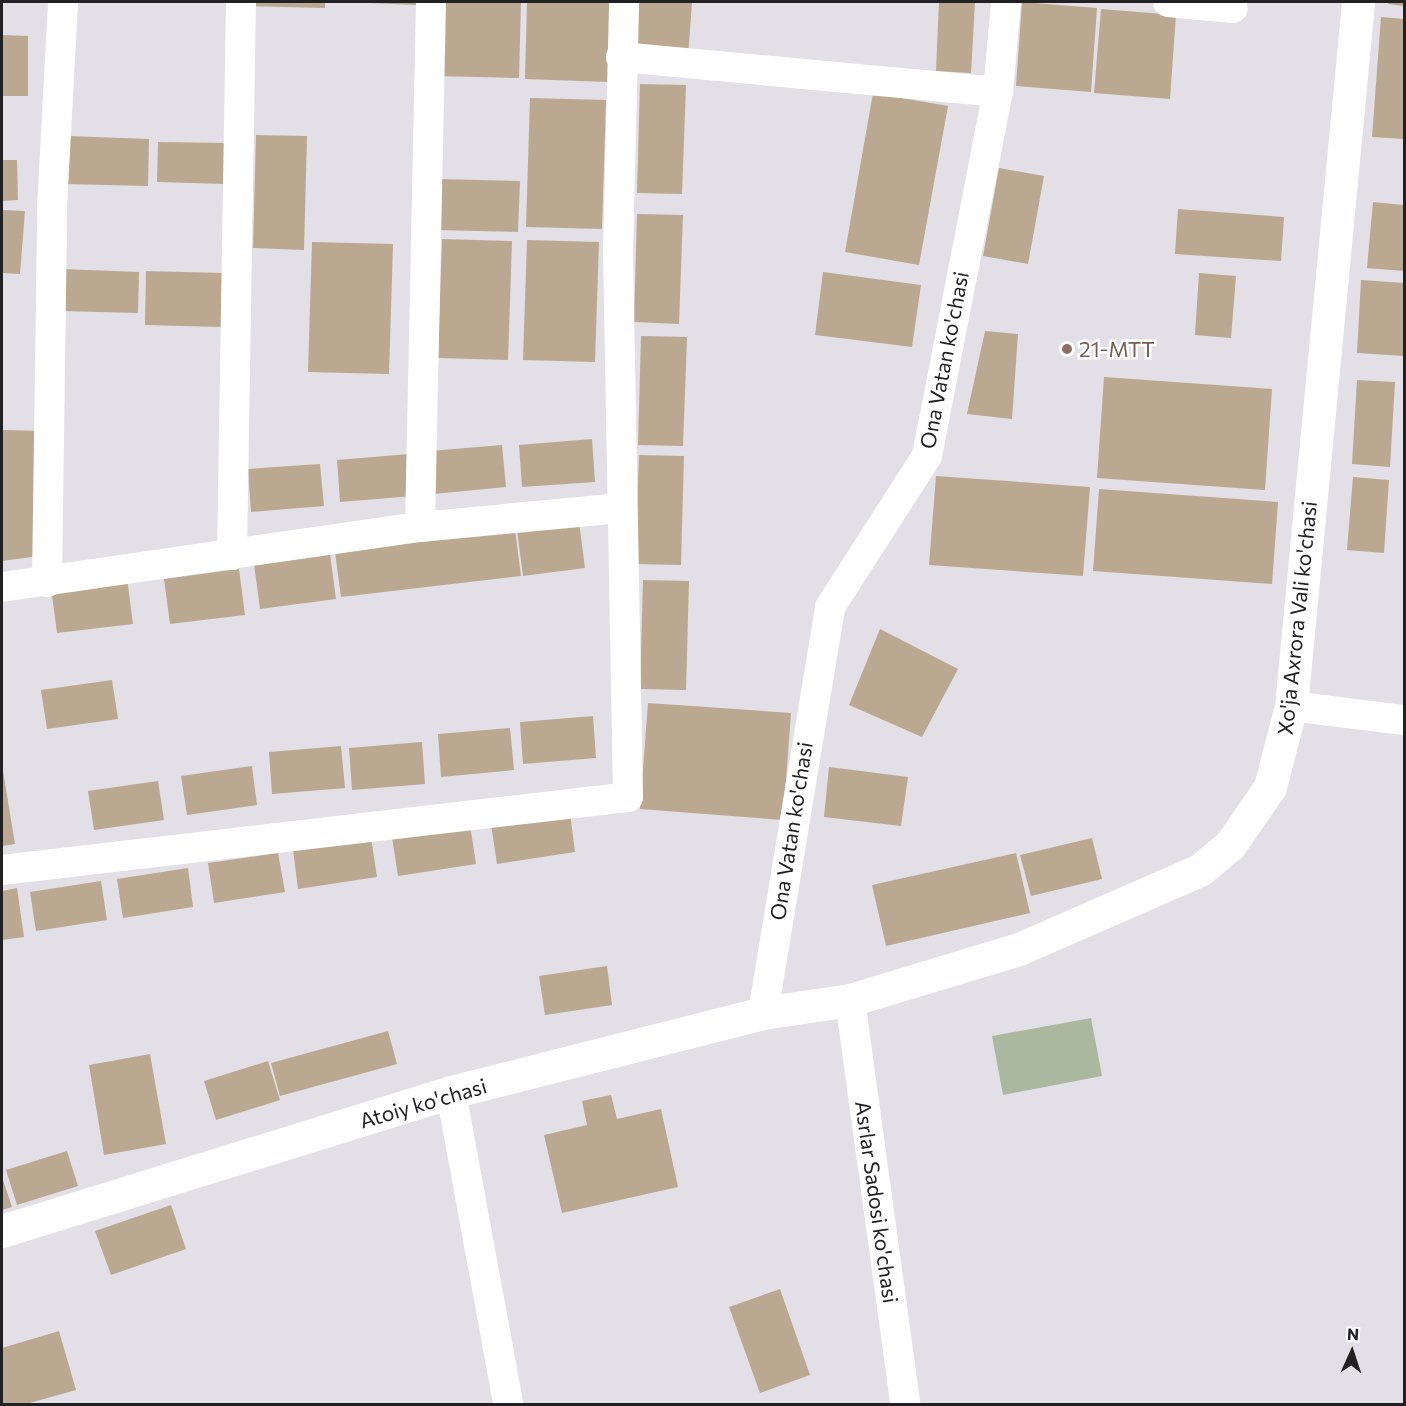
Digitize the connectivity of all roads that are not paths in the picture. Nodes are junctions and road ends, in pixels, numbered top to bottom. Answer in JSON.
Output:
{"nodes":[{"id":1,"x":63,"y":2,"type":"edge"},
{"id":2,"x":241,"y":2,"type":"edge"},
{"id":3,"x":431,"y":2,"type":"edge"},
{"id":4,"x":624,"y":2,"type":"edge"},
{"id":5,"x":1006,"y":2,"type":"edge"},
{"id":6,"x":1168,"y":2,"type":"edge"},
{"id":7,"x":1358,"y":2,"type":"edge"},
{"id":8,"x":1233,"y":8,"type":"dead end"},
{"id":9,"x":621,"y":57,"type":"junction"},
{"id":10,"x":998,"y":92,"type":"junction"},
{"id":11,"x":621,"y":508,"type":"junction"},
{"id":12,"x":420,"y":528,"type":"junction"},
{"id":13,"x":232,"y":555,"type":"junction"},
{"id":14,"x":47,"y":582,"type":"junction"},
{"id":15,"x":2,"y":587,"type":"edge"},
{"id":16,"x":1291,"y":706,"type":"junction"},
{"id":17,"x":1404,"y":720,"type":"edge"},
{"id":18,"x":2,"y":870,"type":"edge"},
{"id":19,"x":850,"y":1000,"type":"junction"},
{"id":20,"x":763,"y":1013,"type":"junction"},
{"id":21,"x":451,"y":1092,"type":"junction"},
{"id":22,"x":2,"y":1231,"type":"edge"},
{"id":23,"x":508,"y":1404,"type":"edge"},
{"id":24,"x":904,"y":1404,"type":"edge"}],
"edges":[{"from":1,"to":14,"type":"street"},
{"from":2,"to":13,"type":"street"},
{"from":3,"to":12,"type":"street"},
{"from":4,"to":9,"type":"street"},
{"from":5,"to":10,"type":"street","name":"Ona Vatan ko'chasi"},
{"from":6,"to":8,"type":"street"},
{"from":7,"to":16,"type":"street","name":"Xo'ja Axrora Vali ko'chasi"},
{"from":9,"to":10,"type":"street"},
{"from":9,"to":11,"type":"street"},
{"from":10,"to":20,"type":"street","name":"Ona Vatan ko'chasi"},
{"from":11,"to":12,"type":"street"},
{"from":11,"to":18,"type":"street"},
{"from":12,"to":13,"type":"street"},
{"from":13,"to":14,"type":"street"},
{"from":14,"to":15,"type":"street"},
{"from":16,"to":17,"type":"street"},
{"from":16,"to":19,"type":"street","name":"Xo'ja Axrora Vali ko'chasi"},
{"from":19,"to":20,"type":"street","name":"Atoiy ko'chasi"},
{"from":19,"to":24,"type":"street","name":"Asrlar Sadosi ko'chasi"},
{"from":20,"to":21,"type":"street","name":"Atoiy ko'chasi"},
{"from":21,"to":22,"type":"street","name":"Atoiy ko'chasi"},
{"from":21,"to":23,"type":"street"}]}
